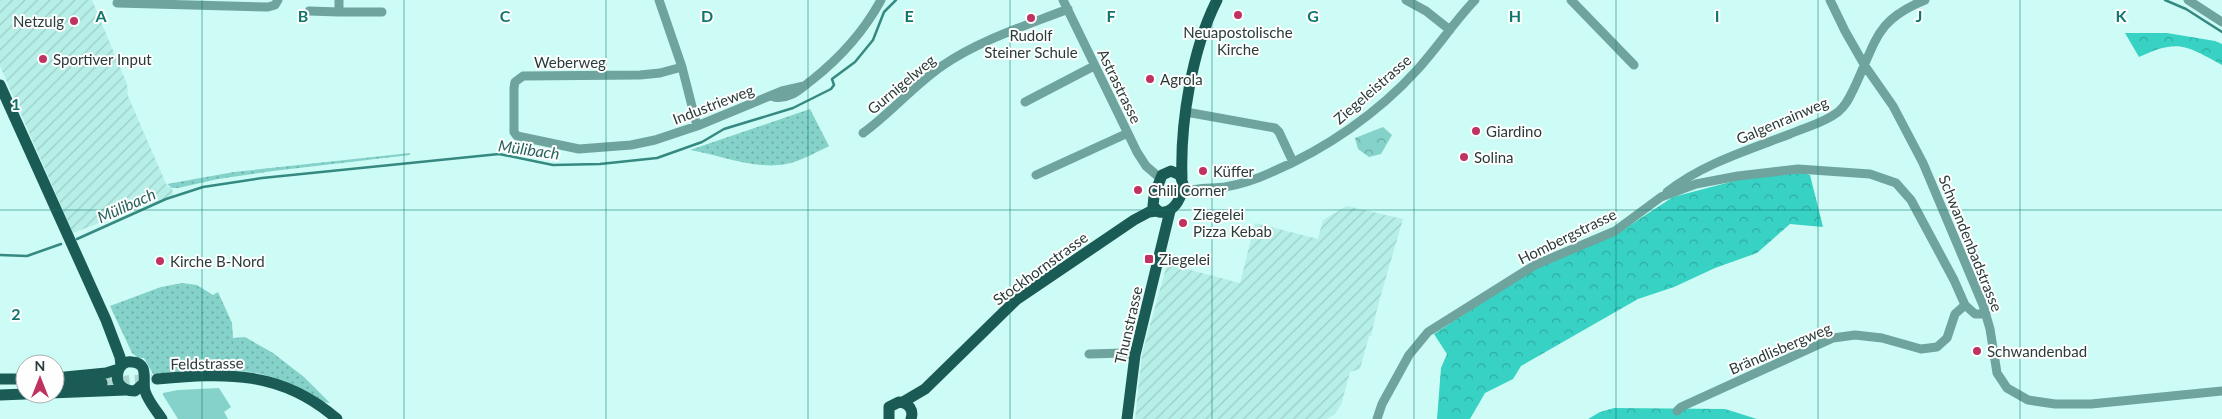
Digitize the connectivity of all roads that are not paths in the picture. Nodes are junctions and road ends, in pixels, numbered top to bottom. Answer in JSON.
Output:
{"nodes":[{"id":1,"x":278,"y":0,"type":"edge"},
{"id":2,"x":339,"y":0,"type":"edge"},
{"id":3,"x":658,"y":0,"type":"edge"},
{"id":4,"x":880,"y":0,"type":"edge"},
{"id":5,"x":1063,"y":0,"type":"edge"},
{"id":6,"x":1217,"y":0,"type":"edge"},
{"id":7,"x":1406,"y":0,"type":"edge"},
{"id":8,"x":1475,"y":0,"type":"edge"},
{"id":9,"x":1571,"y":0,"type":"edge"},
{"id":10,"x":1830,"y":0,"type":"edge"},
{"id":11,"x":1925,"y":0,"type":"edge"},
{"id":12,"x":2189,"y":0,"type":"edge"},
{"id":13,"x":117,"y":3,"type":"dead end"},
{"id":14,"x":1068,"y":9,"type":"junction"},
{"id":15,"x":309,"y":12,"type":"dead end"},
{"id":16,"x":339,"y":12,"type":"junction"},
{"id":17,"x":382,"y":12,"type":"dead end"},
{"id":18,"x":2222,"y":22,"type":"edge"},
{"id":19,"x":1450,"y":30,"type":"junction"},
{"id":20,"x":1634,"y":65,"type":"dead end"},
{"id":21,"x":1094,"y":66,"type":"junction"},
{"id":22,"x":1865,"y":66,"type":"junction"},
{"id":23,"x":682,"y":67,"type":"junction"},
{"id":24,"x":0,"y":85,"type":"edge"},
{"id":25,"x":1025,"y":102,"type":"dead end"},
{"id":26,"x":1186,"y":112,"type":"junction"},
{"id":27,"x":697,"y":126,"type":"junction"},
{"id":28,"x":1128,"y":133,"type":"junction"},
{"id":29,"x":863,"y":134,"type":"dead end"},
{"id":30,"x":517,"y":136,"type":"joint"},
{"id":31,"x":1182,"y":151,"type":"junction"},
{"id":32,"x":1293,"y":162,"type":"junction"},
{"id":33,"x":1171,"y":171,"type":"junction"},
{"id":34,"x":1036,"y":175,"type":"dead end"},
{"id":35,"x":1160,"y":178,"type":"junction"},
{"id":36,"x":1183,"y":180,"type":"junction"},
{"id":37,"x":1208,"y":188,"type":"junction"},
{"id":38,"x":1181,"y":194,"type":"junction"},
{"id":39,"x":1661,"y":197,"type":"junction"},
{"id":40,"x":1160,"y":208,"type":"junction"},
{"id":41,"x":1965,"y":305,"type":"junction"},
{"id":42,"x":1986,"y":314,"type":"junction"},
{"id":43,"x":106,"y":320,"type":"junction"},
{"id":44,"x":1089,"y":354,"type":"dead end"},
{"id":45,"x":1135,"y":355,"type":"junction"},
{"id":46,"x":132,"y":362,"type":"junction"},
{"id":47,"x":120,"y":368,"type":"junction"},
{"id":48,"x":65,"y":377,"type":"edge"},
{"id":49,"x":0,"y":379,"type":"edge"},
{"id":50,"x":15,"y":379,"type":"edge"},
{"id":51,"x":156,"y":379,"type":"tunnel mouth"},
{"id":52,"x":102,"y":383,"type":"tunnel mouth"},
{"id":53,"x":144,"y":383,"type":"junction"},
{"id":54,"x":65,"y":385,"type":"edge"},
{"id":55,"x":0,"y":387,"type":"edge"},
{"id":56,"x":15,"y":387,"type":"edge"},
{"id":57,"x":129,"y":391,"type":"junction"},
{"id":58,"x":2222,"y":391,"type":"edge"},
{"id":59,"x":0,"y":395,"type":"edge"},
{"id":60,"x":1677,"y":411,"type":"dead end"},
{"id":61,"x":910,"y":414,"type":"edge"},
{"id":62,"x":888,"y":418,"type":"edge"},
{"id":63,"x":153,"y":419,"type":"edge"},
{"id":64,"x":162,"y":419,"type":"edge"},
{"id":65,"x":337,"y":419,"type":"edge"},
{"id":66,"x":1127,"y":419,"type":"edge"},
{"id":67,"x":1377,"y":419,"type":"edge"}],
"edges":[{"from":1,"to":13,"type":"street"},
{"from":2,"to":16,"type":"street"},
{"from":3,"to":23,"type":"street"},
{"from":4,"to":27,"type":"street","name":"Industrieweg"},
{"from":5,"to":14,"type":"street","name":"Astrastrasse"},
{"from":6,"to":26,"type":"main road","name":"Stockhornstrasse"},
{"from":7,"to":19,"type":"street"},
{"from":8,"to":19,"type":"street","name":"Ziegeleistrasse"},
{"from":9,"to":20,"type":"street"},
{"from":10,"to":22,"type":"street","name":"Schwandenbadstrasse"},
{"from":11,"to":22,"type":"street","name":"Galgenrainweg"},
{"from":12,"to":18,"type":"street"},
{"from":14,"to":21,"type":"street","name":"Astrastrasse"},
{"from":14,"to":29,"type":"street","name":"Gurnigelweg"},
{"from":15,"to":16,"type":"street"},
{"from":16,"to":17,"type":"street"},
{"from":19,"to":32,"type":"street","name":"Ziegeleistrasse"},
{"from":21,"to":25,"type":"street"},
{"from":21,"to":28,"type":"street","name":"Astrastrasse"},
{"from":22,"to":39,"type":"street","name":"Galgenrainweg"},
{"from":22,"to":42,"type":"street","name":"Schwandenbadstrasse"},
{"from":23,"to":27,"type":"street"},
{"from":23,"to":30,"type":"street","name":"Weberweg"},
{"from":24,"to":43,"type":"main road"},
{"from":26,"to":31,"type":"main road","name":"Stockhornstrasse"},
{"from":26,"to":32,"type":"street"},
{"from":27,"to":30,"type":"street","name":"Industrieweg"},
{"from":28,"to":34,"type":"street"},
{"from":28,"to":35,"type":"street","name":"Astrastrasse"},
{"from":31,"to":33,"type":"main road"},
{"from":31,"to":36,"type":"main road","name":"Stockhornstrasse"},
{"from":32,"to":37,"type":"street","name":"Ziegeleistrasse"},
{"from":33,"to":35,"type":"main road"},
{"from":33,"to":36,"type":"main road"},
{"from":35,"to":40,"type":"main road"},
{"from":36,"to":37,"type":"street","name":"Ziegeleistrasse"},
{"from":36,"to":38,"type":"main road","name":"Stockhornstrasse"},
{"from":37,"to":38,"type":"street","name":"Ziegeleistrasse"},
{"from":38,"to":40,"type":"main road","name":"Stockhornstrasse"},
{"from":39,"to":41,"type":"street","name":"Hombergstrasse"},
{"from":39,"to":67,"type":"street","name":"Hombergstrasse"},
{"from":40,"to":45,"type":"main road","name":"Thunstrasse"},
{"from":40,"to":61,"type":"main road","name":"Stockhornstrasse"},
{"from":41,"to":42,"type":"street"},
{"from":41,"to":60,"type":"street","name":"Brändlisbergweg"},
{"from":42,"to":58,"type":"street","name":"Schwandenbadstrasse"},
{"from":43,"to":46,"type":"main road"},
{"from":43,"to":47,"type":"main road"},
{"from":44,"to":45,"type":"street"},
{"from":45,"to":66,"type":"main road","name":"Thunstrasse"},
{"from":46,"to":47,"type":"main road"},
{"from":46,"to":53,"type":"main road"},
{"from":47,"to":48,"type":"main road"},
{"from":47,"to":57,"type":"main road"},
{"from":49,"to":50,"type":"main road"},
{"from":51,"to":65,"type":"main road","name":"Feldstrasse"},
{"from":52,"to":54,"type":"main road"},
{"from":53,"to":57,"type":"main road"},
{"from":53,"to":64,"type":"main road"},
{"from":55,"to":56,"type":"main road"},
{"from":57,"to":59,"type":"main road"},
{"from":57,"to":63,"type":"main road"},
{"from":61,"to":62,"type":"main road","name":"Stockhornstrasse"}]}
